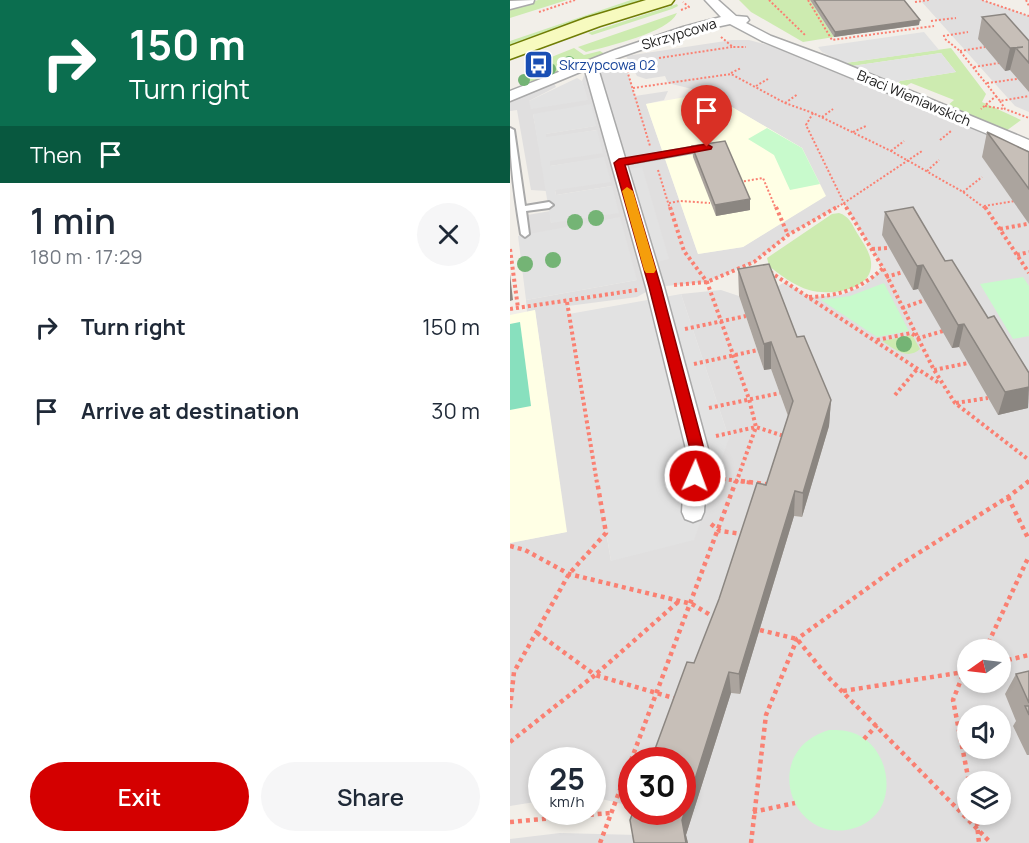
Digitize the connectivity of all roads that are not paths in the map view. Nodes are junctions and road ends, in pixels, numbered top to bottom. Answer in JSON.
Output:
{"nodes":[{"id":1,"x":528,"y":0,"type":"edge"},
{"id":2,"x":608,"y":0,"type":"edge"},
{"id":3,"x":665,"y":0,"type":"edge"},
{"id":4,"x":711,"y":0,"type":"edge"},
{"id":5,"x":728,"y":0,"type":"edge"},
{"id":6,"x":510,"y":5,"type":"edge"},
{"id":7,"x":740,"y":22,"type":"junction"},
{"id":8,"x":532,"y":25,"type":"dead end"},
{"id":9,"x":720,"y":36,"type":"dead end"},
{"id":10,"x":700,"y":40,"type":"dead end"},
{"id":11,"x":510,"y":53,"type":"edge"},
{"id":12,"x":632,"y":55,"type":"junction"},
{"id":13,"x":591,"y":68,"type":"junction"},
{"id":14,"x":510,"y":97,"type":"edge"},
{"id":15,"x":510,"y":130,"type":"edge"},
{"id":16,"x":1029,"y":146,"type":"edge"},
{"id":17,"x":707,"y":147,"type":"edge"},
{"id":18,"x":619,"y":163,"type":"junction"},
{"id":19,"x":549,"y":206,"type":"dead end"},
{"id":20,"x":521,"y":209,"type":"junction"},
{"id":21,"x":525,"y":234,"type":"dead end"},
{"id":22,"x":693,"y":512,"type":"road end"}],
"edges":[{"from":1,"to":6,"type":"street"},
{"from":2,"to":8,"type":"street"},
{"from":3,"to":11,"type":"street"},
{"from":4,"to":7,"type":"street","name":"Braci Wieniawskich"},
{"from":5,"to":7,"type":"street","name":"Braci Wieniawskich"},
{"from":7,"to":9,"type":"street","name":"Skrzypcowa"},
{"from":7,"to":12,"type":"street","name":"Skrzypcowa"},
{"from":7,"to":16,"type":"street","name":"Braci Wieniawskich"},
{"from":10,"to":12,"type":"street","name":"Skrzypcowa"},
{"from":12,"to":13,"type":"street","name":"Skrzypcowa"},
{"from":13,"to":14,"type":"street","name":"Skrzypcowa"},
{"from":13,"to":18,"type":"street"},
{"from":15,"to":20,"type":"lane"},
{"from":17,"to":18,"type":"lane"},
{"from":18,"to":22,"type":"street"},
{"from":19,"to":20,"type":"lane"},
{"from":20,"to":21,"type":"lane"}]}
